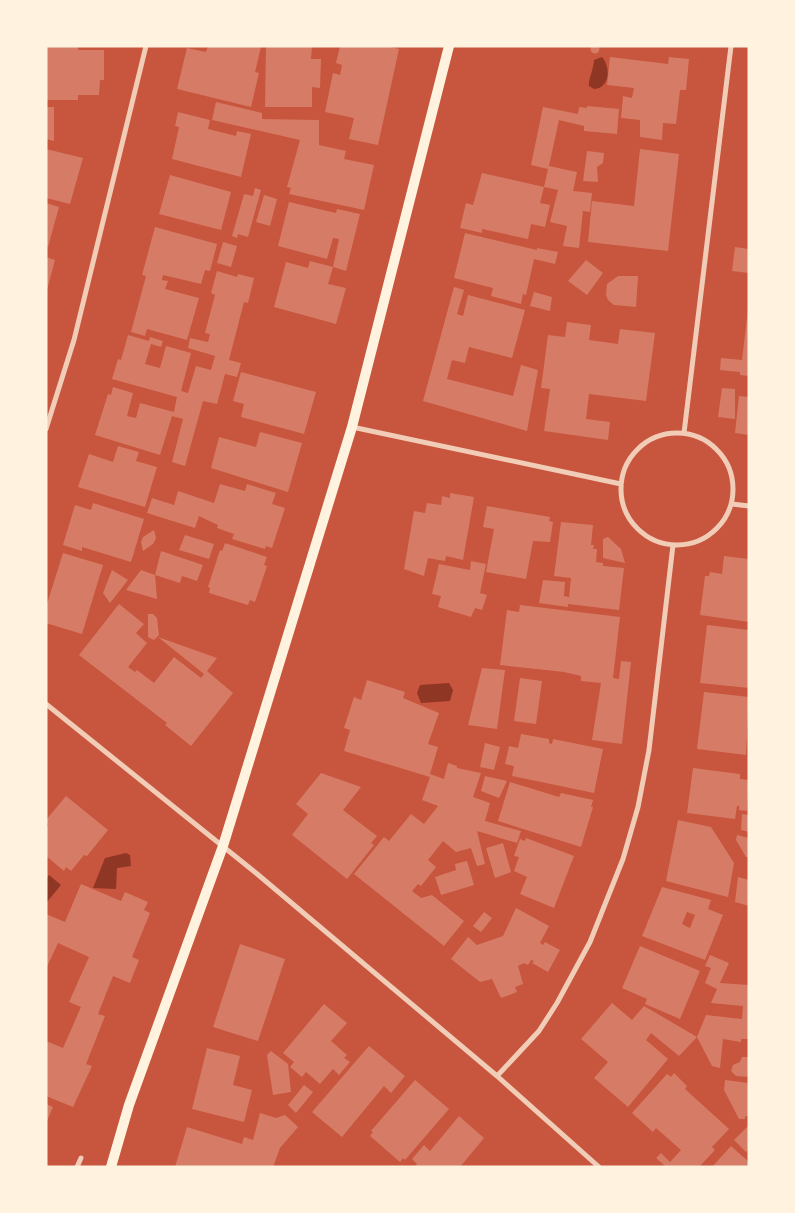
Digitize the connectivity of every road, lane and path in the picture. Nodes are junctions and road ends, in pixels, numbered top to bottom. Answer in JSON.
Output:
{"nodes":[{"id":1,"x":146,"y":46,"type":"edge"},
{"id":2,"x":449,"y":46,"type":"edge"},
{"id":3,"x":731,"y":46,"type":"edge"},
{"id":4,"x":352,"y":427,"type":"junction"},
{"id":5,"x":46,"y":429,"type":"edge"},
{"id":6,"x":684,"y":433,"type":"junction"},
{"id":7,"x":621,"y":484,"type":"junction"},
{"id":8,"x":732,"y":504,"type":"junction"},
{"id":9,"x":749,"y":506,"type":"edge"},
{"id":10,"x":673,"y":545,"type":"junction"},
{"id":11,"x":46,"y":704,"type":"edge"},
{"id":12,"x":223,"y":846,"type":"junction"},
{"id":13,"x":497,"y":1076,"type":"junction"},
{"id":14,"x":81,"y":1158,"type":"dead end"},
{"id":15,"x":77,"y":1167,"type":"edge"},
{"id":16,"x":111,"y":1167,"type":"edge"},
{"id":17,"x":599,"y":1167,"type":"edge"}],
"edges":[{"from":1,"to":5,"type":"street"},
{"from":2,"to":4,"type":"main road"},
{"from":3,"to":6,"type":"street"},
{"from":4,"to":7,"type":"street"},
{"from":4,"to":12,"type":"main road"},
{"from":6,"to":7,"type":"street"},
{"from":6,"to":8,"type":"street"},
{"from":7,"to":10,"type":"street"},
{"from":8,"to":9,"type":"street"},
{"from":8,"to":10,"type":"street"},
{"from":10,"to":13,"type":"street"},
{"from":11,"to":12,"type":"street"},
{"from":12,"to":13,"type":"street"},
{"from":12,"to":16,"type":"main road"},
{"from":13,"to":17,"type":"street"},
{"from":14,"to":15,"type":"street"}]}
